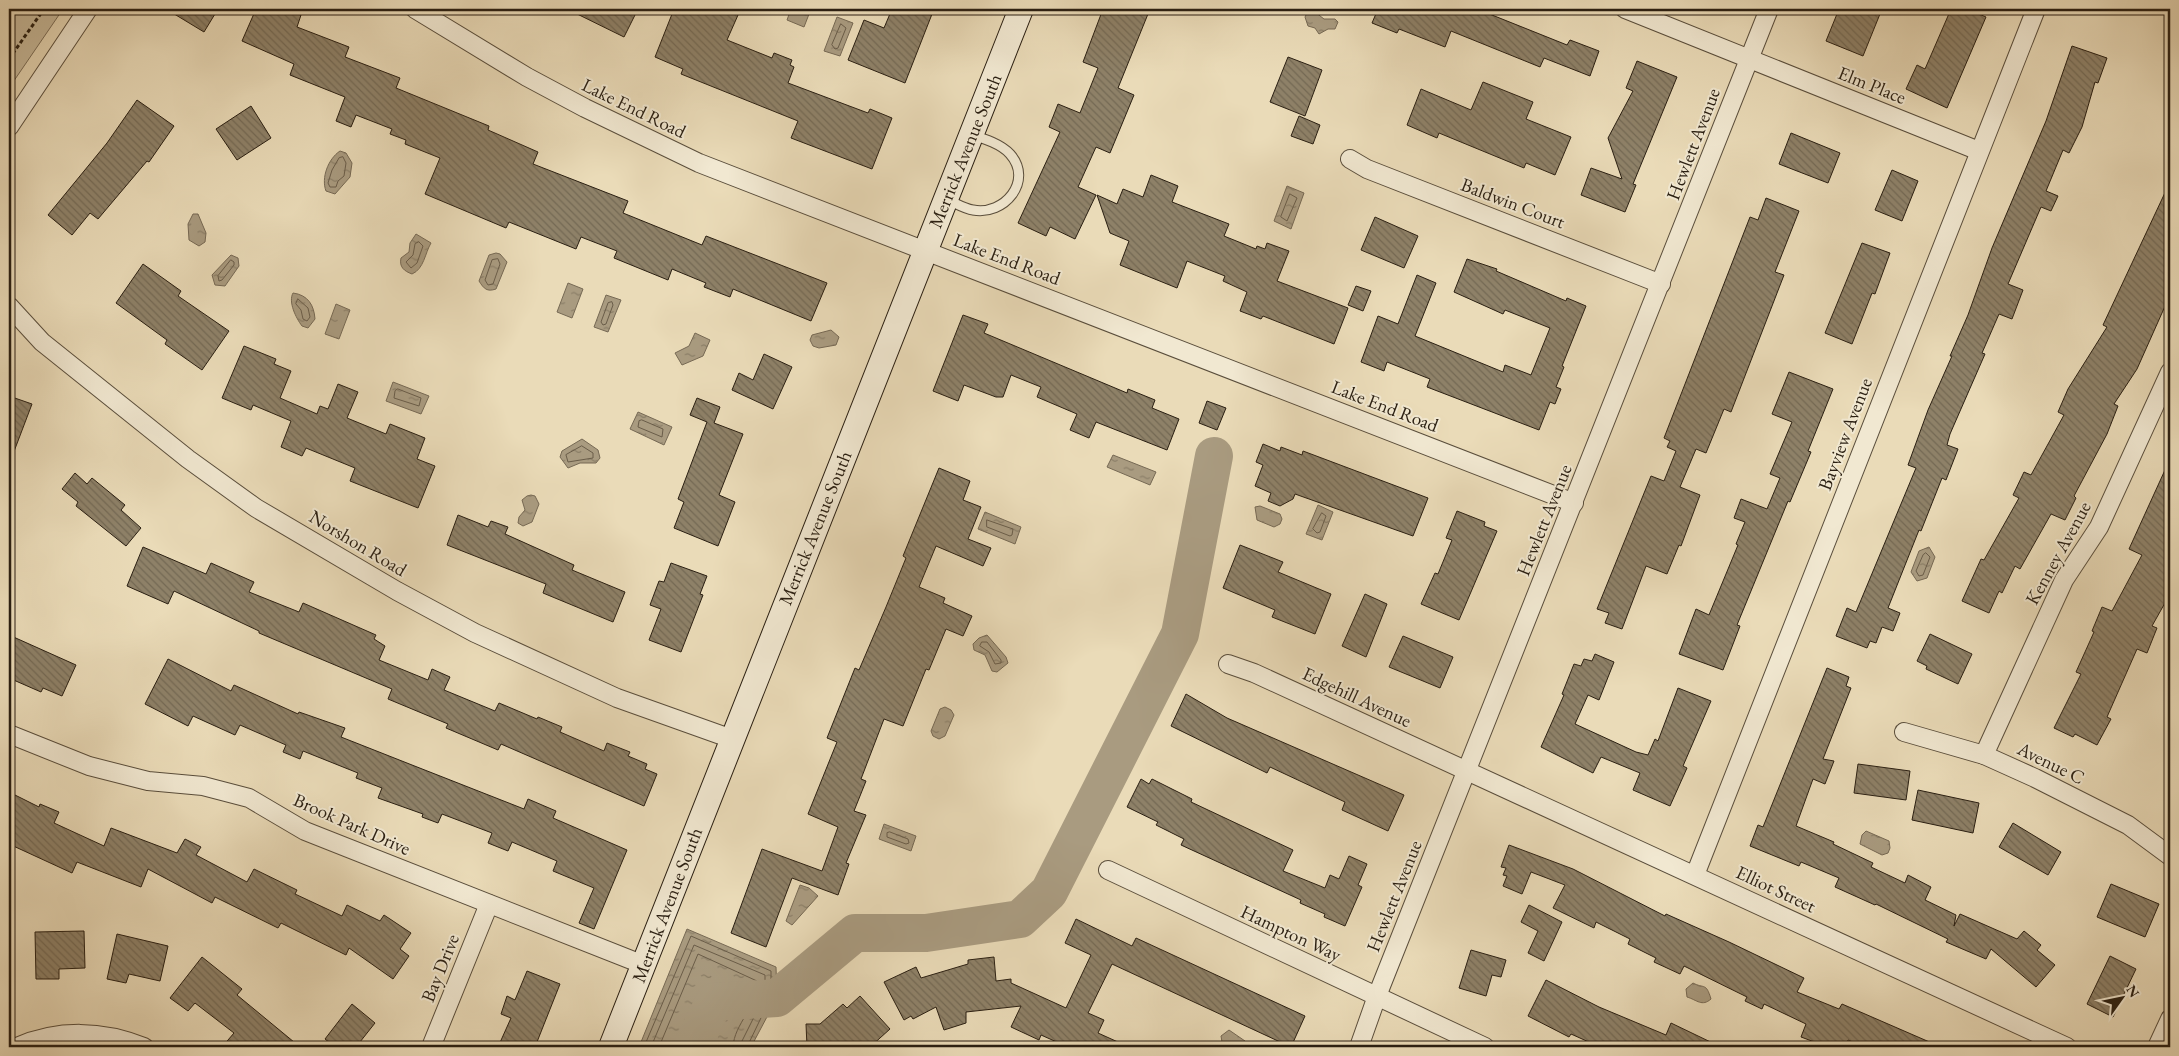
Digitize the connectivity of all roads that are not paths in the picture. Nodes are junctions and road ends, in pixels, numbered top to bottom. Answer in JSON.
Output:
{"nodes":[{"id":1,"x":88,"y":9,"type":"edge"},
{"id":2,"x":415,"y":9,"type":"edge"},
{"id":3,"x":1021,"y":9,"type":"edge"},
{"id":4,"x":1625,"y":9,"type":"edge"},
{"id":5,"x":1769,"y":9,"type":"edge"},
{"id":6,"x":2036,"y":9,"type":"edge"},
{"id":7,"x":1749,"y":59,"type":"junction"},
{"id":8,"x":9,"y":127,"type":"edge"},
{"id":9,"x":972,"y":134,"type":"junction"},
{"id":10,"x":1979,"y":151,"type":"junction"},
{"id":11,"x":1350,"y":160,"type":"dead end"},
{"id":12,"x":945,"y":199,"type":"junction"},
{"id":13,"x":925,"y":250,"type":"junction"},
{"id":14,"x":1661,"y":284,"type":"junction"},
{"id":15,"x":9,"y":306,"type":"edge"},
{"id":16,"x":2170,"y":372,"type":"edge"},
{"id":17,"x":1574,"y":503,"type":"junction"},
{"id":18,"x":1228,"y":664,"type":"dead end"},
{"id":19,"x":1904,"y":732,"type":"dead end"},
{"id":20,"x":9,"y":734,"type":"edge"},
{"id":21,"x":732,"y":739,"type":"junction"},
{"id":22,"x":1984,"y":756,"type":"junction"},
{"id":23,"x":1467,"y":771,"type":"junction"},
{"id":24,"x":2170,"y":856,"type":"edge"},
{"id":25,"x":1108,"y":870,"type":"dead end"},
{"id":26,"x":1695,"y":875,"type":"junction"},
{"id":27,"x":489,"y":904,"type":"junction"},
{"id":28,"x":644,"y":965,"type":"junction"},
{"id":29,"x":1377,"y":996,"type":"junction"},
{"id":30,"x":2170,"y":1019,"type":"edge"},
{"id":31,"x":16,"y":1047,"type":"edge"},
{"id":32,"x":144,"y":1047,"type":"edge"},
{"id":33,"x":432,"y":1047,"type":"edge"},
{"id":34,"x":611,"y":1047,"type":"edge"},
{"id":35,"x":1359,"y":1047,"type":"edge"},
{"id":36,"x":1485,"y":1047,"type":"edge"},
{"id":37,"x":2067,"y":1047,"type":"edge"},
{"id":38,"x":2157,"y":1047,"type":"edge"}],
"edges":[{"from":1,"to":8,"type":"street"},
{"from":2,"to":13,"type":"street","name":"Lake End Road"},
{"from":3,"to":9,"type":"street","name":"Merrick Avenue South"},
{"from":4,"to":7,"type":"street","name":"Elm Place"},
{"from":5,"to":7,"type":"street","name":"Hewlett Avenue"},
{"from":6,"to":10,"type":"street","name":"Bayview Avenue"},
{"from":7,"to":10,"type":"street","name":"Elm Place"},
{"from":7,"to":14,"type":"street","name":"Hewlett Avenue"},
{"from":9,"to":12,"type":"street","name":"Merrick Avenue South"},
{"from":9,"to":12,"type":"lane"},
{"from":10,"to":26,"type":"street","name":"Bayview Avenue"},
{"from":11,"to":14,"type":"street","name":"Baldwin Court"},
{"from":12,"to":13,"type":"street","name":"Merrick Avenue South"},
{"from":13,"to":17,"type":"street","name":"Lake End Road"},
{"from":13,"to":21,"type":"street","name":"Merrick Avenue South"},
{"from":14,"to":17,"type":"street","name":"Hewlett Avenue"},
{"from":15,"to":21,"type":"street","name":"Norshon Road"},
{"from":16,"to":22,"type":"street","name":"Kenney Avenue"},
{"from":17,"to":23,"type":"street","name":"Hewlett Avenue"},
{"from":18,"to":23,"type":"street","name":"Edgehill Avenue"},
{"from":19,"to":22,"type":"street","name":"Avenue C"},
{"from":20,"to":27,"type":"street","name":"Brook Park Drive"},
{"from":21,"to":28,"type":"street","name":"Merrick Avenue South"},
{"from":22,"to":24,"type":"street","name":"Avenue C"},
{"from":23,"to":26,"type":"street","name":"Elliot Street"},
{"from":23,"to":29,"type":"street","name":"Hewlett Avenue"},
{"from":25,"to":29,"type":"street","name":"Hampton Way"},
{"from":26,"to":37,"type":"street","name":"Elliot Street"},
{"from":27,"to":28,"type":"street","name":"Brook Park Drive"},
{"from":27,"to":33,"type":"street","name":"Bay Drive"},
{"from":28,"to":34,"type":"street","name":"Merrick Avenue South"},
{"from":29,"to":35,"type":"street","name":"Hewlett Avenue"},
{"from":29,"to":36,"type":"street","name":"Hampton Way"},
{"from":30,"to":38,"type":"street"},
{"from":31,"to":32,"type":"street"}]}
